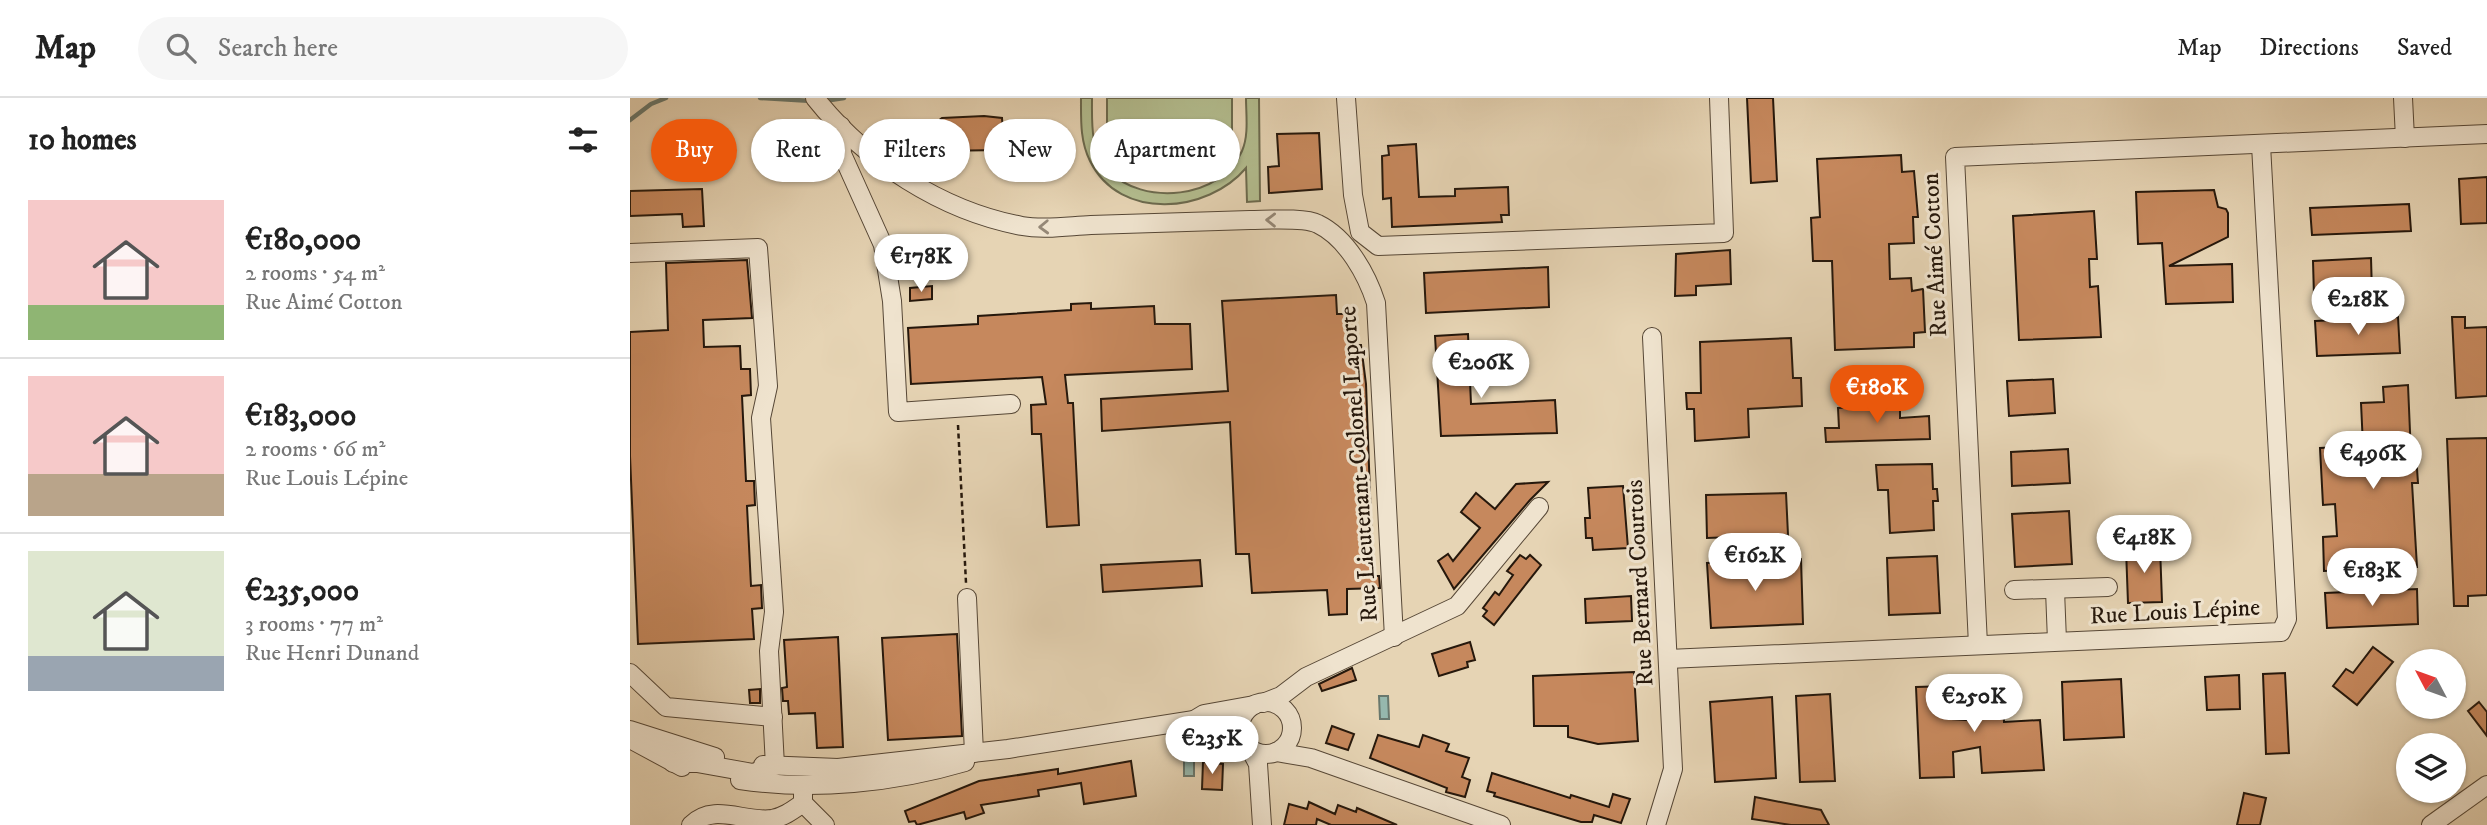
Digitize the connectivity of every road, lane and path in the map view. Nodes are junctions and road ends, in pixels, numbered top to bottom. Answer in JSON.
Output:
{"nodes":[{"id":1,"x":815,"y":98,"type":"edge"},
{"id":2,"x":1346,"y":98,"type":"edge"},
{"id":3,"x":1719,"y":98,"type":"edge"},
{"id":4,"x":2403,"y":98,"type":"edge"},
{"id":5,"x":833,"y":119,"type":"edge"},
{"id":6,"x":845,"y":129,"type":"edge"},
{"id":7,"x":2487,"y":134,"type":"edge"},
{"id":8,"x":2406,"y":138,"type":"junction"},
{"id":9,"x":2261,"y":145,"type":"junction"},
{"id":10,"x":845,"y":160,"type":"edge"},
{"id":11,"x":630,"y":253,"type":"edge"},
{"id":12,"x":1652,"y":337,"type":"dead end"},
{"id":13,"x":1011,"y":404,"type":"dead end"},
{"id":14,"x":957,"y":408,"type":"junction"},
{"id":15,"x":1539,"y":507,"type":"dead end"},
{"id":16,"x":2108,"y":587,"type":"dead end"},
{"id":17,"x":2014,"y":590,"type":"dead end"},
{"id":18,"x":2055,"y":590,"type":"junction"},
{"id":19,"x":967,"y":597,"type":"joint"},
{"id":20,"x":1394,"y":637,"type":"junction"},
{"id":21,"x":2057,"y":642,"type":"junction"},
{"id":22,"x":1978,"y":645,"type":"junction"},
{"id":23,"x":1668,"y":659,"type":"junction"},
{"id":24,"x":630,"y":673,"type":"edge"},
{"id":25,"x":1306,"y":677,"type":"junction"},
{"id":26,"x":1258,"y":704,"type":"junction"},
{"id":27,"x":773,"y":717,"type":"junction"},
{"id":28,"x":1194,"y":720,"type":"junction"},
{"id":29,"x":1291,"y":722,"type":"junction"},
{"id":30,"x":630,"y":730,"type":"edge"},
{"id":31,"x":630,"y":739,"type":"edge"},
{"id":32,"x":1247,"y":746,"type":"junction"},
{"id":33,"x":1009,"y":749,"type":"junction"},
{"id":34,"x":974,"y":753,"type":"junction"},
{"id":35,"x":1275,"y":753,"type":"junction"},
{"id":36,"x":943,"y":756,"type":"junction"},
{"id":37,"x":1311,"y":758,"type":"junction"},
{"id":38,"x":673,"y":763,"type":"junction"},
{"id":39,"x":782,"y":767,"type":"junction"},
{"id":40,"x":2487,"y":785,"type":"edge"},
{"id":41,"x":1261,"y":790,"type":"junction"},
{"id":42,"x":803,"y":794,"type":"junction"},
{"id":43,"x":2430,"y":824,"type":"edge"},
{"id":44,"x":691,"y":825,"type":"edge"},
{"id":45,"x":825,"y":825,"type":"edge"},
{"id":46,"x":1262,"y":825,"type":"edge"},
{"id":47,"x":1500,"y":825,"type":"edge"},
{"id":48,"x":1656,"y":825,"type":"edge"}],
"edges":[{"from":1,"to":5,"type":"street","name":"Rue Lieutenant-Colonel Laporte"},
{"from":2,"to":3,"type":"street"},
{"from":4,"to":8,"type":"street"},
{"from":20,"to":6,"type":"street","name":"Rue Lieutenant-Colonel Laporte","one_way":true},
{"from":7,"to":8,"type":"street"},
{"from":8,"to":9,"type":"street"},
{"from":9,"to":21,"type":"street","name":"Rue Louis Lépine"},
{"from":9,"to":22,"type":"street","name":"Rue Aimé Cotton"},
{"from":10,"to":14,"type":"street"},
{"from":11,"to":27,"type":"street"},
{"from":12,"to":23,"type":"street","name":"Rue Bernard Courtois"},
{"from":13,"to":14,"type":"street"},
{"from":14,"to":19,"type":"path"},
{"from":15,"to":20,"type":"street"},
{"from":16,"to":18,"type":"street"},
{"from":17,"to":18,"type":"street"},
{"from":18,"to":21,"type":"street"},
{"from":19,"to":34,"type":"street"},
{"from":20,"to":25,"type":"street"},
{"from":21,"to":22,"type":"street","name":"Rue Louis Lépine"},
{"from":22,"to":23,"type":"street","name":"Rue Louis Lépine"},
{"from":23,"to":48,"type":"street","name":"Rue Bernard Courtois"},
{"from":24,"to":27,"type":"street"},
{"from":25,"to":26,"type":"street"},
{"from":25,"to":29,"type":"street"},
{"from":26,"to":28,"type":"street"},
{"from":26,"to":29,"type":"street"},
{"from":26,"to":32,"type":"street"},
{"from":27,"to":39,"type":"street"},
{"from":28,"to":32,"type":"street"},
{"from":28,"to":33,"type":"street"},
{"from":29,"to":35,"type":"street"},
{"from":29,"to":37,"type":"street"},
{"from":30,"to":39,"type":"street"},
{"from":31,"to":38,"type":"street"},
{"from":32,"to":35,"type":"street"},
{"from":32,"to":41,"type":"street"},
{"from":33,"to":34,"type":"street"},
{"from":33,"to":42,"type":"street"},
{"from":34,"to":36,"type":"street"},
{"from":35,"to":37,"type":"street"},
{"from":35,"to":41,"type":"street"},
{"from":36,"to":39,"type":"street"},
{"from":36,"to":42,"type":"street"},
{"from":37,"to":47,"type":"street"},
{"from":38,"to":39,"type":"street"},
{"from":38,"to":42,"type":"street"},
{"from":39,"to":42,"type":"street"},
{"from":40,"to":43,"type":"street"},
{"from":41,"to":46,"type":"street"},
{"from":42,"to":44,"type":"street"},
{"from":42,"to":45,"type":"street"}]}
